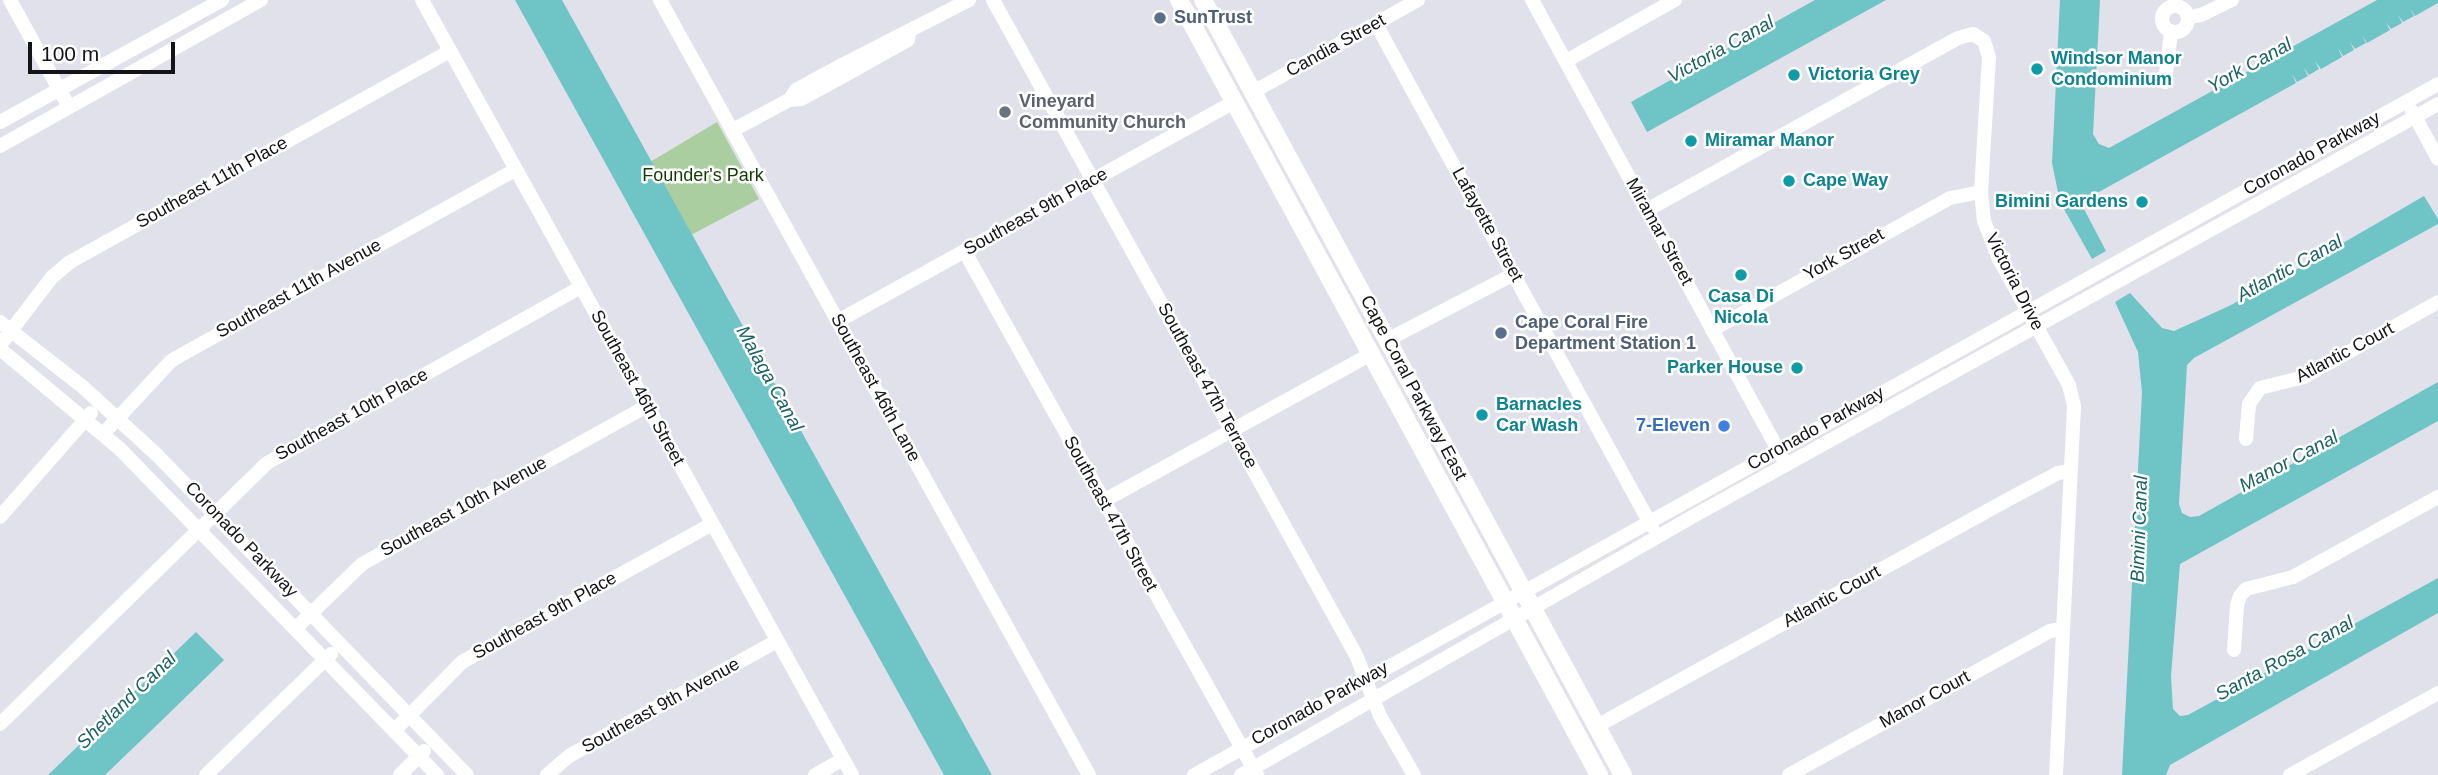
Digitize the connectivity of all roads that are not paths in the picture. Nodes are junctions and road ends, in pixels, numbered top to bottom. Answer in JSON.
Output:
{"nodes":[{"id":1,"x":10,"y":0,"type":"edge"},
{"id":2,"x":222,"y":0,"type":"edge"},
{"id":3,"x":261,"y":0,"type":"edge"},
{"id":4,"x":422,"y":0,"type":"edge"},
{"id":5,"x":660,"y":0,"type":"edge"},
{"id":6,"x":969,"y":0,"type":"edge"},
{"id":7,"x":993,"y":0,"type":"edge"},
{"id":8,"x":1203,"y":0,"type":"edge"},
{"id":9,"x":1418,"y":0,"type":"edge"},
{"id":10,"x":1532,"y":0,"type":"edge"},
{"id":11,"x":1675,"y":0,"type":"edge"},
{"id":12,"x":2232,"y":0,"type":"edge"},
{"id":13,"x":2173,"y":3,"type":"edge"},
{"id":14,"x":1181,"y":4,"type":"edge"},
{"id":15,"x":2188,"y":17,"type":"junction"},
{"id":16,"x":1376,"y":24,"type":"junction"},
{"id":17,"x":2171,"y":32,"type":"junction"},
{"id":18,"x":450,"y":51,"type":"junction"},
{"id":19,"x":1566,"y":61,"type":"junction"},
{"id":20,"x":2165,"y":82,"type":"dead end"},
{"id":21,"x":2438,"y":84,"type":"edge"},
{"id":22,"x":60,"y":89,"type":"junction"},
{"id":23,"x":1252,"y":89,"type":"junction"},
{"id":24,"x":2407,"y":101,"type":"junction"},
{"id":25,"x":1234,"y":102,"type":"junction"},
{"id":26,"x":2438,"y":104,"type":"edge"},
{"id":27,"x":69,"y":107,"type":"junction"},
{"id":28,"x":2415,"y":117,"type":"junction"},
{"id":29,"x":0,"y":122,"type":"edge"},
{"id":30,"x":733,"y":130,"type":"junction"},
{"id":31,"x":0,"y":146,"type":"edge"},
{"id":32,"x":2438,"y":159,"type":"edge"},
{"id":33,"x":515,"y":170,"type":"junction"},
{"id":34,"x":1093,"y":181,"type":"junction"},
{"id":35,"x":1303,"y":184,"type":"junction"},
{"id":36,"x":1981,"y":192,"type":"junction"},
{"id":37,"x":2226,"y":201,"type":"junction"},
{"id":38,"x":1647,"y":210,"type":"junction"},
{"id":39,"x":2234,"y":216,"type":"junction"},
{"id":40,"x":965,"y":252,"type":"junction"},
{"id":41,"x":1318,"y":257,"type":"junction"},
{"id":42,"x":1514,"y":274,"type":"junction"},
{"id":43,"x":581,"y":288,"type":"junction"},
{"id":44,"x":2438,"y":302,"type":"edge"},
{"id":45,"x":2028,"y":311,"type":"junction"},
{"id":46,"x":838,"y":321,"type":"junction"},
{"id":47,"x":5,"y":326,"type":"edge"},
{"id":48,"x":2036,"y":326,"type":"junction"},
{"id":49,"x":1712,"y":330,"type":"junction"},
{"id":50,"x":1388,"y":340,"type":"junction"},
{"id":51,"x":0,"y":347,"type":"edge"},
{"id":52,"x":1371,"y":354,"type":"junction"},
{"id":53,"x":100,"y":402,"type":"junction"},
{"id":54,"x":647,"y":405,"type":"junction"},
{"id":55,"x":118,"y":418,"type":"junction"},
{"id":56,"x":86,"y":419,"type":"junction"},
{"id":57,"x":1232,"y":430,"type":"junction"},
{"id":58,"x":103,"y":434,"type":"junction"},
{"id":59,"x":1441,"y":439,"type":"junction"},
{"id":60,"x":2246,"y":439,"type":"dead end"},
{"id":61,"x":1778,"y":450,"type":"junction"},
{"id":62,"x":1786,"y":465,"type":"junction"},
{"id":63,"x":2069,"y":471,"type":"junction"},
{"id":64,"x":2438,"y":497,"type":"edge"},
{"id":65,"x":1105,"y":500,"type":"junction"},
{"id":66,"x":214,"y":513,"type":"junction"},
{"id":67,"x":0,"y":517,"type":"edge"},
{"id":68,"x":1648,"y":520,"type":"junction"},
{"id":69,"x":712,"y":524,"type":"junction"},
{"id":70,"x":200,"y":530,"type":"junction"},
{"id":71,"x":1658,"y":537,"type":"junction"},
{"id":72,"x":1523,"y":591,"type":"junction"},
{"id":73,"x":1505,"y":601,"type":"junction"},
{"id":74,"x":1533,"y":609,"type":"junction"},
{"id":75,"x":311,"y":613,"type":"junction"},
{"id":76,"x":1515,"y":619,"type":"junction"},
{"id":77,"x":295,"y":629,"type":"junction"},
{"id":78,"x":2063,"y":629,"type":"junction"},
{"id":79,"x":778,"y":641,"type":"junction"},
{"id":80,"x":341,"y":645,"type":"junction"},
{"id":81,"x":2234,"y":650,"type":"dead end"},
{"id":82,"x":325,"y":660,"type":"junction"},
{"id":83,"x":1366,"y":679,"type":"junction"},
{"id":84,"x":2438,"y":693,"type":"edge"},
{"id":85,"x":1373,"y":699,"type":"junction"},
{"id":86,"x":409,"y":715,"type":"junction"},
{"id":87,"x":0,"y":724,"type":"edge"},
{"id":88,"x":1597,"y":726,"type":"junction"},
{"id":89,"x":394,"y":730,"type":"junction"},
{"id":90,"x":434,"y":741,"type":"junction"},
{"id":91,"x":1241,"y":749,"type":"junction"},
{"id":92,"x":419,"y":757,"type":"junction"},
{"id":93,"x":843,"y":759,"type":"junction"},
{"id":94,"x":1250,"y":773,"type":"edge"},
{"id":95,"x":206,"y":775,"type":"edge"},
{"id":96,"x":400,"y":775,"type":"edge"},
{"id":97,"x":437,"y":775,"type":"edge"},
{"id":98,"x":467,"y":775,"type":"edge"},
{"id":99,"x":547,"y":775,"type":"edge"},
{"id":100,"x":815,"y":775,"type":"edge"},
{"id":101,"x":852,"y":775,"type":"edge"},
{"id":102,"x":1089,"y":775,"type":"edge"},
{"id":103,"x":1194,"y":775,"type":"edge"},
{"id":104,"x":1414,"y":775,"type":"edge"},
{"id":105,"x":1598,"y":775,"type":"edge"},
{"id":106,"x":1623,"y":775,"type":"edge"},
{"id":107,"x":1789,"y":775,"type":"edge"},
{"id":108,"x":2056,"y":775,"type":"edge"},
{"id":109,"x":2290,"y":775,"type":"edge"}],
"edges":[{"from":1,"to":22,"type":"street"},
{"from":2,"to":22,"type":"street"},
{"from":3,"to":27,"type":"street"},
{"from":4,"to":18,"type":"street","name":"Southeast 46th Street"},
{"from":5,"to":30,"type":"street","name":"Southeast 46th Lane"},
{"from":6,"to":30,"type":"street"},
{"from":7,"to":34,"type":"street","name":"Southeast 47th Terrace"},
{"from":8,"to":23,"type":"main road","name":"Cape Coral Parkway East"},
{"from":9,"to":16,"type":"street","name":"Candia Street"},
{"from":10,"to":19,"type":"street","name":"Miramar Street"},
{"from":11,"to":19,"type":"street"},
{"from":12,"to":15,"type":"street"},
{"from":13,"to":15,"type":"street"},
{"from":13,"to":17,"type":"street"},
{"from":14,"to":23,"type":"main road"},
{"from":14,"to":25,"type":"main road","name":"Cape Coral Parkway East"},
{"from":15,"to":17,"type":"street"},
{"from":16,"to":23,"type":"street","name":"Candia Street"},
{"from":16,"to":42,"type":"street","name":"Lafayette Street"},
{"from":17,"to":20,"type":"street"},
{"from":18,"to":33,"type":"street","name":"Southeast 46th Street"},
{"from":18,"to":47,"type":"street","name":"Southeast 11th Place"},
{"from":19,"to":38,"type":"street","name":"Miramar Street"},
{"from":21,"to":24,"type":"street","name":"Coronado Parkway"},
{"from":22,"to":27,"type":"street"},
{"from":22,"to":29,"type":"street"},
{"from":23,"to":35,"type":"main road","name":"Cape Coral Parkway East"},
{"from":24,"to":28,"type":"street"},
{"from":24,"to":37,"type":"street","name":"Coronado Parkway"},
{"from":25,"to":34,"type":"street","name":"Southeast 9th Place"},
{"from":25,"to":35,"type":"main road"},
{"from":25,"to":41,"type":"main road","name":"Cape Coral Parkway East"},
{"from":26,"to":28,"type":"street","name":"Coronado Parkway"},
{"from":27,"to":31,"type":"street"},
{"from":28,"to":32,"type":"street"},
{"from":28,"to":39,"type":"street","name":"Coronado Parkway"},
{"from":30,"to":46,"type":"street","name":"Southeast 46th Lane"},
{"from":33,"to":43,"type":"street","name":"Southeast 46th Street"},
{"from":33,"to":55,"type":"street","name":"Southeast 11th Avenue"},
{"from":34,"to":40,"type":"street","name":"Southeast 9th Place"},
{"from":34,"to":57,"type":"street","name":"Southeast 47th Terrace"},
{"from":35,"to":50,"type":"main road","name":"Cape Coral Parkway East"},
{"from":36,"to":38,"type":"street","name":"Victoria Drive"},
{"from":36,"to":45,"type":"street","name":"Victoria Drive"},
{"from":36,"to":49,"type":"street","name":"York Street"},
{"from":37,"to":39,"type":"street"},
{"from":37,"to":45,"type":"street","name":"Coronado Parkway"},
{"from":38,"to":49,"type":"street","name":"Miramar Street"},
{"from":39,"to":48,"type":"street","name":"Coronado Parkway"},
{"from":40,"to":46,"type":"street","name":"Southeast 9th Place"},
{"from":40,"to":65,"type":"street","name":"Southeast 47th Street"},
{"from":41,"to":50,"type":"main road"},
{"from":41,"to":52,"type":"main road","name":"Cape Coral Parkway East"},
{"from":42,"to":50,"type":"street"},
{"from":42,"to":68,"type":"street","name":"Lafayette Street"},
{"from":43,"to":54,"type":"street","name":"Southeast 46th Street"},
{"from":43,"to":66,"type":"street","name":"Southeast 10th Place"},
{"from":44,"to":60,"type":"street","name":"Atlantic Court"},
{"from":45,"to":48,"type":"street","name":"Victoria Drive"},
{"from":45,"to":61,"type":"street","name":"Coronado Parkway"},
{"from":46,"to":102,"type":"street","name":"Southeast 46th Lane"},
{"from":47,"to":51,"type":"street","name":"Southeast 11th Place"},
{"from":47,"to":53,"type":"street","name":"Coronado Parkway"},
{"from":48,"to":62,"type":"street","name":"Coronado Parkway"},
{"from":48,"to":63,"type":"street","name":"Victoria Drive"},
{"from":49,"to":61,"type":"street","name":"Miramar Street"},
{"from":50,"to":59,"type":"main road","name":"Cape Coral Parkway East"},
{"from":51,"to":56,"type":"street","name":"Coronado Parkway"},
{"from":52,"to":57,"type":"street"},
{"from":52,"to":59,"type":"main road"},
{"from":52,"to":73,"type":"main road","name":"Cape Coral Parkway East"},
{"from":53,"to":55,"type":"street","name":"Coronado Parkway"},
{"from":53,"to":56,"type":"street"},
{"from":54,"to":69,"type":"street","name":"Southeast 46th Street"},
{"from":54,"to":75,"type":"street","name":"Southeast 10th Avenue"},
{"from":55,"to":58,"type":"street","name":"Southeast 11th Avenue"},
{"from":55,"to":66,"type":"street","name":"Coronado Parkway"},
{"from":56,"to":58,"type":"street","name":"Coronado Parkway"},
{"from":56,"to":67,"type":"street"},
{"from":57,"to":65,"type":"street"},
{"from":57,"to":83,"type":"street","name":"Southeast 47th Terrace"},
{"from":58,"to":70,"type":"street","name":"Coronado Parkway"},
{"from":59,"to":72,"type":"main road","name":"Cape Coral Parkway East"},
{"from":61,"to":62,"type":"street","name":"Miramar Street"},
{"from":61,"to":68,"type":"street","name":"Coronado Parkway"},
{"from":62,"to":71,"type":"street","name":"Coronado Parkway"},
{"from":63,"to":78,"type":"street","name":"Victoria Drive"},
{"from":63,"to":88,"type":"street","name":"Atlantic Court"},
{"from":64,"to":81,"type":"street"},
{"from":65,"to":91,"type":"street","name":"Southeast 47th Street"},
{"from":66,"to":70,"type":"street","name":"Southeast 10th Place"},
{"from":66,"to":75,"type":"street","name":"Coronado Parkway"},
{"from":68,"to":71,"type":"street","name":"Lafayette Street"},
{"from":68,"to":72,"type":"street","name":"Coronado Parkway"},
{"from":69,"to":79,"type":"street","name":"Southeast 46th Street"},
{"from":69,"to":86,"type":"street","name":"Southeast 9th Place"},
{"from":70,"to":77,"type":"street","name":"Coronado Parkway"},
{"from":70,"to":87,"type":"street","name":"Southeast 10th Place"},
{"from":71,"to":74,"type":"street","name":"Coronado Parkway"},
{"from":72,"to":73,"type":"street","name":"Coronado Parkway"},
{"from":72,"to":74,"type":"main road","name":"Cape Coral Parkway East"},
{"from":73,"to":76,"type":"main road","name":"Cape Coral Parkway East"},
{"from":73,"to":83,"type":"street","name":"Coronado Parkway"},
{"from":74,"to":76,"type":"street","name":"Coronado Parkway"},
{"from":74,"to":88,"type":"main road","name":"Cape Coral Parkway East"},
{"from":75,"to":77,"type":"street","name":"Southeast 10th Avenue"},
{"from":75,"to":80,"type":"street","name":"Coronado Parkway"},
{"from":76,"to":85,"type":"street","name":"Coronado Parkway"},
{"from":76,"to":105,"type":"main road","name":"Cape Coral Parkway East"},
{"from":77,"to":82,"type":"street","name":"Coronado Parkway"},
{"from":78,"to":107,"type":"street","name":"Manor Court"},
{"from":78,"to":108,"type":"street","name":"Victoria Drive"},
{"from":79,"to":93,"type":"street","name":"Southeast 46th Street"},
{"from":79,"to":99,"type":"street","name":"Southeast 9th Avenue"},
{"from":80,"to":82,"type":"street"},
{"from":80,"to":86,"type":"street","name":"Coronado Parkway"},
{"from":82,"to":89,"type":"street","name":"Coronado Parkway"},
{"from":82,"to":95,"type":"street"},
{"from":83,"to":85,"type":"street","name":"Southeast 47th Terrace"},
{"from":83,"to":91,"type":"street","name":"Coronado Parkway"},
{"from":84,"to":109,"type":"street"},
{"from":85,"to":94,"type":"street","name":"Coronado Parkway"},
{"from":85,"to":104,"type":"street","name":"Southeast 47th Terrace"},
{"from":86,"to":89,"type":"street","name":"Southeast 9th Place"},
{"from":86,"to":90,"type":"street","name":"Coronado Parkway"},
{"from":88,"to":106,"type":"main road","name":"Cape Coral Parkway East"},
{"from":89,"to":92,"type":"street","name":"Coronado Parkway"},
{"from":90,"to":92,"type":"street"},
{"from":90,"to":98,"type":"street","name":"Coronado Parkway"},
{"from":91,"to":94,"type":"street","name":"Southeast 47th Street"},
{"from":91,"to":103,"type":"street","name":"Coronado Parkway"},
{"from":92,"to":96,"type":"street"},
{"from":92,"to":97,"type":"street","name":"Coronado Parkway"},
{"from":93,"to":100,"type":"street"},
{"from":93,"to":101,"type":"street","name":"Southeast 46th Street"}]}
